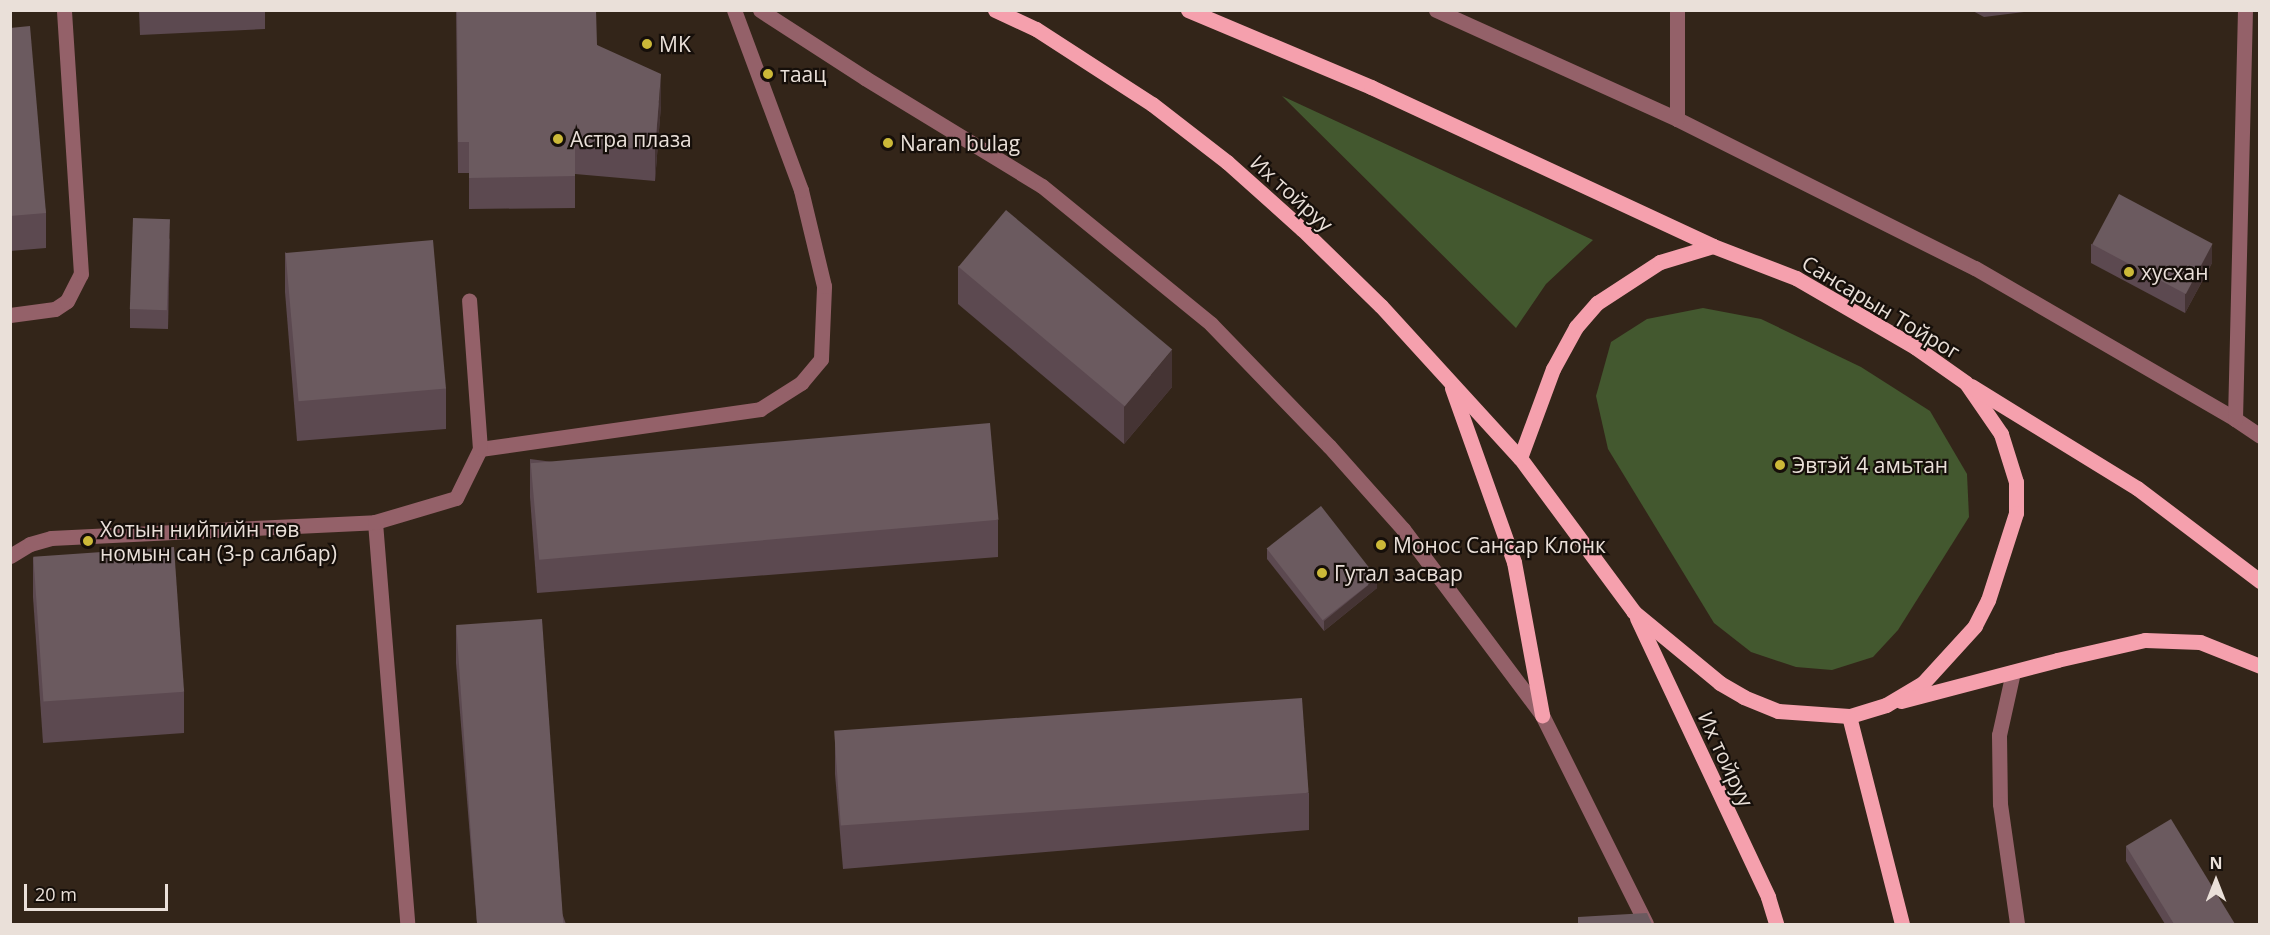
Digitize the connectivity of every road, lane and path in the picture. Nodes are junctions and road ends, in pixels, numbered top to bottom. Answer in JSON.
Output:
{"nodes":[{"id":1,"x":64,"y":10,"type":"edge"},
{"id":2,"x":734,"y":10,"type":"edge"},
{"id":3,"x":760,"y":10,"type":"edge"},
{"id":4,"x":995,"y":10,"type":"edge"},
{"id":5,"x":1188,"y":10,"type":"edge"},
{"id":6,"x":1436,"y":10,"type":"edge"},
{"id":7,"x":1677,"y":10,"type":"edge"},
{"id":8,"x":2245,"y":10,"type":"edge"},
{"id":9,"x":1215,"y":16,"type":"edge"},
{"id":10,"x":1677,"y":119,"type":"junction"},
{"id":11,"x":1713,"y":246,"type":"junction"},
{"id":12,"x":469,"y":300,"type":"dead end"},
{"id":13,"x":10,"y":315,"type":"edge"},
{"id":14,"x":1449,"y":379,"type":"junction"},
{"id":15,"x":1966,"y":383,"type":"junction"},
{"id":16,"x":2235,"y":418,"type":"junction"},
{"id":17,"x":2259,"y":436,"type":"edge"},
{"id":18,"x":480,"y":449,"type":"junction"},
{"id":19,"x":1520,"y":458,"type":"junction"},
{"id":20,"x":375,"y":522,"type":"junction"},
{"id":21,"x":10,"y":556,"type":"edge"},
{"id":22,"x":2259,"y":581,"type":"edge"},
{"id":23,"x":1634,"y":612,"type":"junction"},
{"id":24,"x":2259,"y":666,"type":"edge"},
{"id":25,"x":2013,"y":672,"type":"junction"},
{"id":26,"x":1887,"y":705,"type":"junction"},
{"id":27,"x":1542,"y":715,"type":"junction"},
{"id":28,"x":1850,"y":716,"type":"junction"},
{"id":29,"x":407,"y":924,"type":"edge"},
{"id":30,"x":1646,"y":924,"type":"edge"},
{"id":31,"x":1776,"y":924,"type":"edge"},
{"id":32,"x":1902,"y":924,"type":"edge"},
{"id":33,"x":2018,"y":924,"type":"edge"}],
"edges":[{"from":1,"to":13,"type":"street"},
{"from":2,"to":18,"type":"street"},
{"from":3,"to":27,"type":"street"},
{"from":4,"to":14,"type":"main road","name":"Их тойруу"},
{"from":5,"to":9,"type":"main road"},
{"from":6,"to":10,"type":"street"},
{"from":7,"to":10,"type":"street"},
{"from":8,"to":16,"type":"street"},
{"from":9,"to":11,"type":"main road"},
{"from":10,"to":16,"type":"street"},
{"from":11,"to":15,"type":"main road","name":"Сансарын Тойрог"},
{"from":11,"to":19,"type":"main road"},
{"from":12,"to":18,"type":"street"},
{"from":14,"to":19,"type":"main road","name":"Их тойруу"},
{"from":14,"to":27,"type":"main road"},
{"from":15,"to":22,"type":"main road"},
{"from":15,"to":26,"type":"main road","name":"Сансарын Тойрог"},
{"from":16,"to":17,"type":"street"},
{"from":18,"to":20,"type":"street"},
{"from":19,"to":23,"type":"main road","name":"Сансарын Тойрог"},
{"from":20,"to":21,"type":"street"},
{"from":20,"to":29,"type":"street"},
{"from":23,"to":28,"type":"main road","name":"Сансарын Тойрог"},
{"from":23,"to":31,"type":"main road","name":"Их тойруу"},
{"from":24,"to":25,"type":"main road"},
{"from":25,"to":26,"type":"main road"},
{"from":25,"to":33,"type":"street"},
{"from":26,"to":28,"type":"main road","name":"Сансарын Тойрог"},
{"from":27,"to":30,"type":"street"},
{"from":28,"to":32,"type":"main road"}]}
